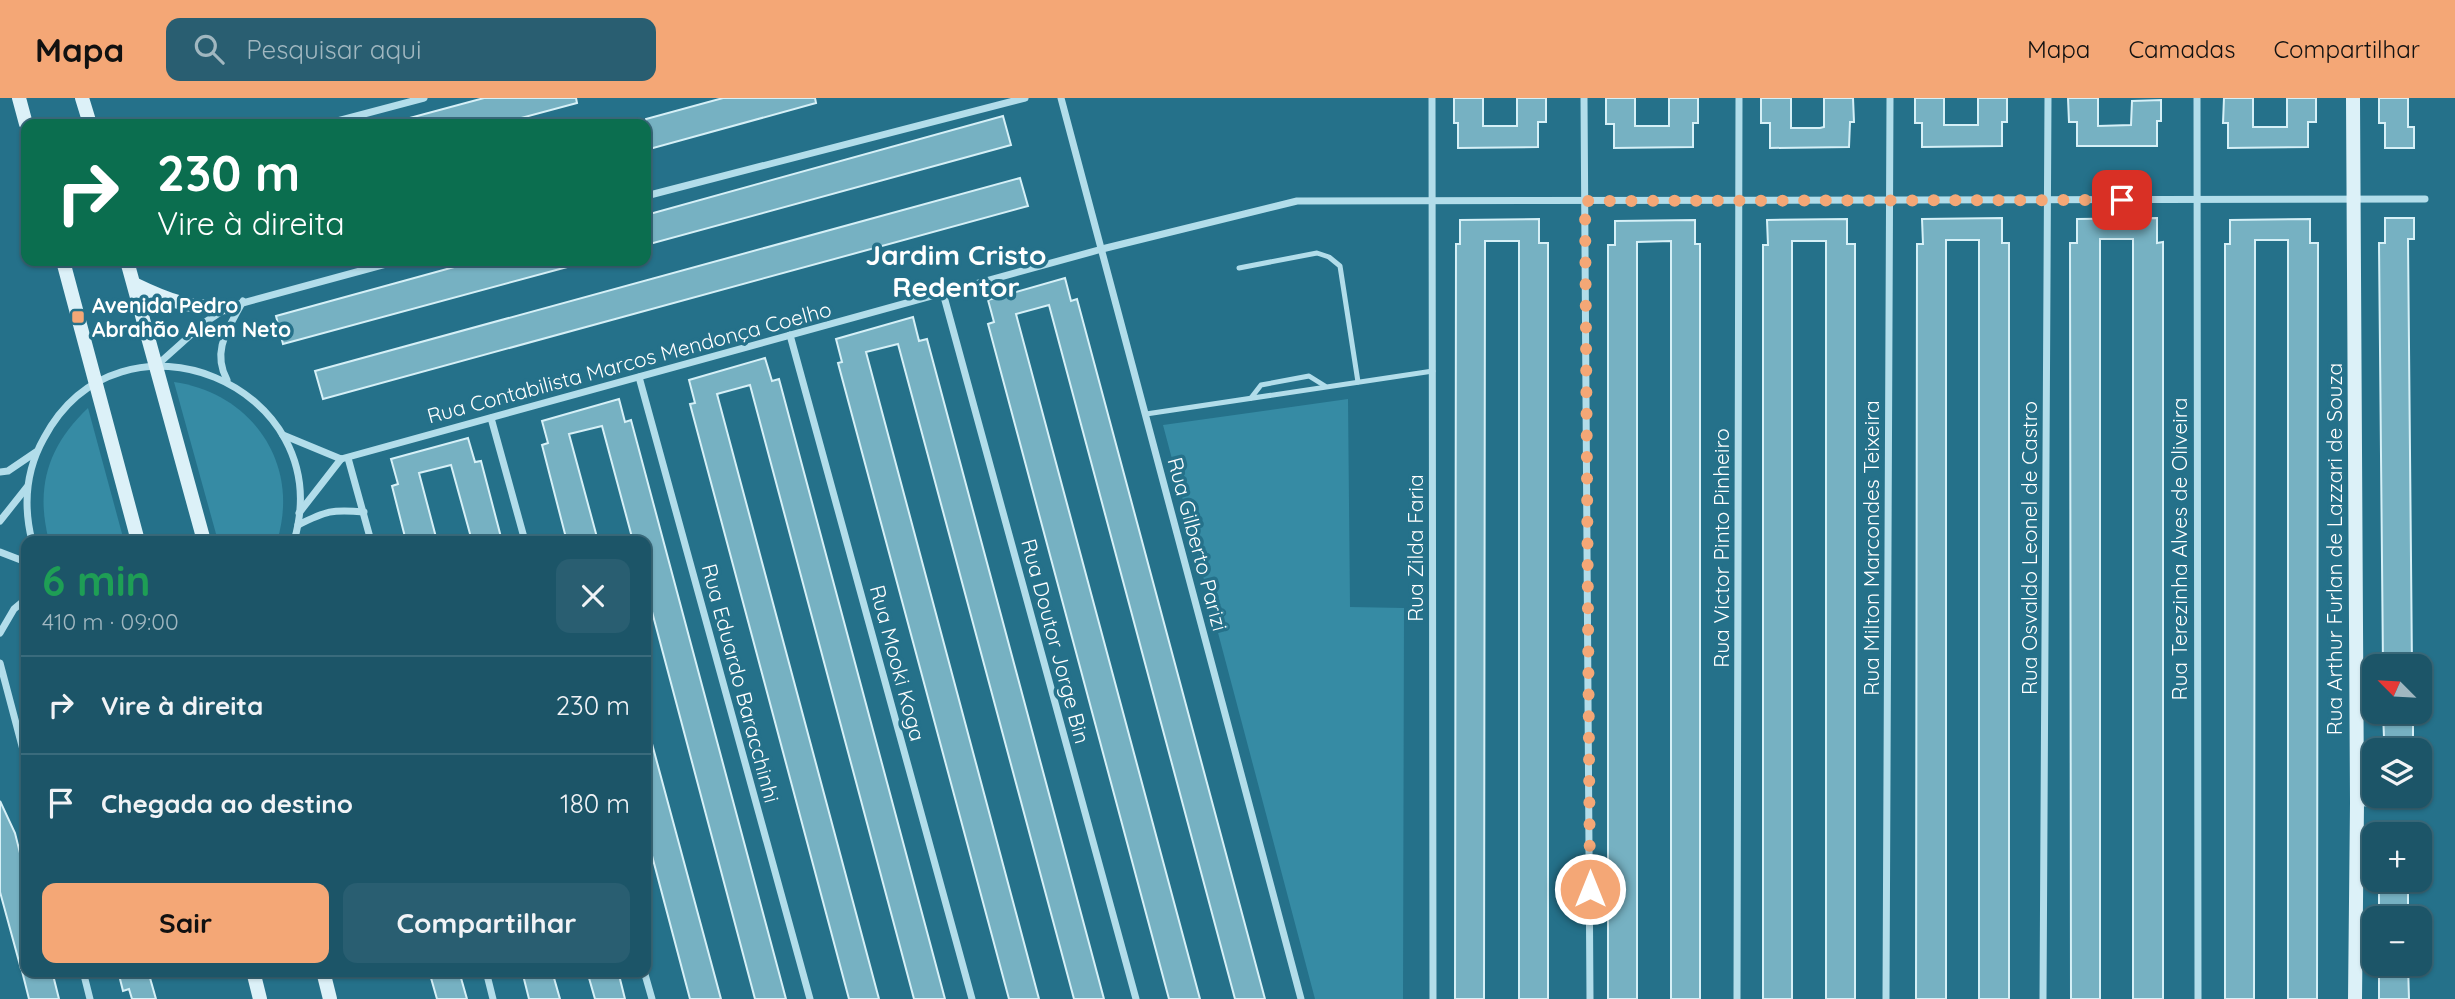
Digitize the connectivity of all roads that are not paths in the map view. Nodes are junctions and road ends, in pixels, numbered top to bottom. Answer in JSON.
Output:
{"nodes":[{"id":1,"x":19,"y":98,"type":"edge"},
{"id":2,"x":82,"y":98,"type":"edge"},
{"id":3,"x":424,"y":98,"type":"edge"},
{"id":4,"x":1026,"y":98,"type":"edge"},
{"id":5,"x":1061,"y":98,"type":"edge"},
{"id":6,"x":1432,"y":98,"type":"edge"},
{"id":7,"x":1584,"y":98,"type":"edge"},
{"id":8,"x":1739,"y":98,"type":"edge"},
{"id":9,"x":1890,"y":98,"type":"edge"},
{"id":10,"x":2048,"y":98,"type":"edge"},
{"id":11,"x":2197,"y":98,"type":"edge"},
{"id":12,"x":2353,"y":98,"type":"edge"},
{"id":13,"x":25,"y":119,"type":"edge"},
{"id":14,"x":88,"y":119,"type":"edge"},
{"id":15,"x":345,"y":119,"type":"edge"},
{"id":16,"x":651,"y":195,"type":"edge"},
{"id":17,"x":2425,"y":199,"type":"dead end"},
{"id":18,"x":2049,"y":200,"type":"junction"},
{"id":19,"x":2196,"y":200,"type":"junction"},
{"id":20,"x":2353,"y":200,"type":"junction"},
{"id":21,"x":1433,"y":201,"type":"junction"},
{"id":22,"x":1585,"y":201,"type":"junction"},
{"id":23,"x":1739,"y":201,"type":"junction"},
{"id":24,"x":1890,"y":201,"type":"junction"},
{"id":25,"x":1102,"y":249,"type":"junction"},
{"id":26,"x":64,"y":266,"type":"edge"},
{"id":27,"x":129,"y":266,"type":"edge"},
{"id":28,"x":378,"y":266,"type":"edge"},
{"id":29,"x":1238,"y":268,"type":"dead end"},
{"id":30,"x":134,"y":284,"type":"junction"},
{"id":31,"x":943,"y":293,"type":"junction"},
{"id":32,"x":244,"y":301,"type":"junction"},
{"id":33,"x":228,"y":307,"type":"junction"},
{"id":34,"x":790,"y":335,"type":"junction"},
{"id":35,"x":156,"y":366,"type":"junction"},
{"id":36,"x":1433,"y":371,"type":"junction"},
{"id":37,"x":639,"y":377,"type":"junction"},
{"id":38,"x":227,"y":381,"type":"junction"},
{"id":39,"x":1358,"y":382,"type":"junction"},
{"id":40,"x":96,"y":383,"type":"junction"},
{"id":41,"x":1326,"y":387,"type":"junction"},
{"id":42,"x":1251,"y":398,"type":"junction"},
{"id":43,"x":1146,"y":414,"type":"junction"},
{"id":44,"x":491,"y":418,"type":"junction"},
{"id":45,"x":282,"y":435,"type":"junction"},
{"id":46,"x":36,"y":452,"type":"junction"},
{"id":47,"x":345,"y":459,"type":"junction"},
{"id":48,"x":0,"y":472,"type":"edge"},
{"id":49,"x":27,"y":486,"type":"junction"},
{"id":50,"x":363,"y":512,"type":"junction"},
{"id":51,"x":299,"y":513,"type":"junction"},
{"id":52,"x":0,"y":521,"type":"edge"},
{"id":53,"x":298,"y":525,"type":"junction"},
{"id":54,"x":31,"y":536,"type":"edge"},
{"id":55,"x":137,"y":536,"type":"edge"},
{"id":56,"x":203,"y":536,"type":"edge"},
{"id":57,"x":295,"y":536,"type":"edge"},
{"id":58,"x":370,"y":536,"type":"edge"},
{"id":59,"x":523,"y":536,"type":"edge"},
{"id":60,"x":0,"y":552,"type":"edge"},
{"id":61,"x":21,"y":560,"type":"edge"},
{"id":62,"x":21,"y":603,"type":"edge"},
{"id":63,"x":0,"y":633,"type":"edge"},
{"id":64,"x":0,"y":663,"type":"edge"},
{"id":65,"x":21,"y":742,"type":"edge"},
{"id":66,"x":2357,"y":803,"type":"junction"},
{"id":67,"x":2362,"y":803,"type":"edge"},
{"id":68,"x":84,"y":977,"type":"edge"},
{"id":69,"x":254,"y":977,"type":"edge"},
{"id":70,"x":324,"y":977,"type":"edge"},
{"id":71,"x":488,"y":977,"type":"edge"},
{"id":72,"x":646,"y":977,"type":"edge"},
{"id":73,"x":90,"y":999,"type":"edge"},
{"id":74,"x":260,"y":999,"type":"edge"},
{"id":75,"x":330,"y":999,"type":"edge"},
{"id":76,"x":493,"y":999,"type":"edge"},
{"id":77,"x":652,"y":999,"type":"edge"},
{"id":78,"x":810,"y":999,"type":"edge"},
{"id":79,"x":972,"y":999,"type":"edge"},
{"id":80,"x":1136,"y":999,"type":"edge"},
{"id":81,"x":1301,"y":999,"type":"edge"},
{"id":82,"x":1433,"y":999,"type":"edge"},
{"id":83,"x":1590,"y":999,"type":"edge"},
{"id":84,"x":1737,"y":999,"type":"edge"},
{"id":85,"x":1886,"y":999,"type":"edge"},
{"id":86,"x":2043,"y":999,"type":"edge"},
{"id":87,"x":2198,"y":999,"type":"edge"},
{"id":88,"x":2355,"y":999,"type":"edge"}],
"edges":[{"from":1,"to":13,"type":"street"},
{"from":2,"to":14,"type":"street"},
{"from":3,"to":15,"type":"street"},
{"from":4,"to":16,"type":"street"},
{"from":5,"to":25,"type":"street","name":"Rua Gilberto Parizi"},
{"from":6,"to":21,"type":"street","name":"Rua Zilda Faria"},
{"from":7,"to":22,"type":"street"},
{"from":8,"to":23,"type":"street","name":"Rua Victor Pinto Pinheiro"},
{"from":9,"to":24,"type":"street","name":"Rua Milton Marcondes Teixeira"},
{"from":10,"to":18,"type":"street","name":"Rua Osvaldo Leonel de Castro"},
{"from":11,"to":19,"type":"street","name":"Rua Terezinha Alves de Oliveira"},
{"from":12,"to":20,"type":"street","name":"Rua Arthur Furlan de Lazzari de Souza"},
{"from":17,"to":20,"type":"street","name":"Rua Contabilista Marcos Mendonça Coelho"},
{"from":18,"to":19,"type":"street","name":"Rua Contabilista Marcos Mendonça Coelho"},
{"from":18,"to":24,"type":"street","name":"Rua Contabilista Marcos Mendonça Coelho"},
{"from":18,"to":86,"type":"street","name":"Rua Osvaldo Leonel de Castro"},
{"from":19,"to":20,"type":"street","name":"Rua Contabilista Marcos Mendonça Coelho"},
{"from":19,"to":87,"type":"street","name":"Rua Terezinha Alves de Oliveira"},
{"from":20,"to":66,"type":"street","name":"Rua Arthur Furlan de Lazzari de Souza"},
{"from":21,"to":22,"type":"street","name":"Rua Contabilista Marcos Mendonça Coelho"},
{"from":21,"to":25,"type":"street","name":"Rua Contabilista Marcos Mendonça Coelho"},
{"from":21,"to":36,"type":"street","name":"Rua Zilda Faria"},
{"from":22,"to":23,"type":"street","name":"Rua Contabilista Marcos Mendonça Coelho"},
{"from":22,"to":83,"type":"street"},
{"from":23,"to":24,"type":"street","name":"Rua Contabilista Marcos Mendonça Coelho"},
{"from":23,"to":84,"type":"street","name":"Rua Victor Pinto Pinheiro"},
{"from":24,"to":85,"type":"street","name":"Rua Milton Marcondes Teixeira"},
{"from":25,"to":31,"type":"street","name":"Rua Contabilista Marcos Mendonça Coelho"},
{"from":25,"to":43,"type":"street","name":"Rua Gilberto Parizi"},
{"from":26,"to":40,"type":"street"},
{"from":27,"to":30,"type":"street"},
{"from":28,"to":32,"type":"street"},
{"from":29,"to":39,"type":"lane"},
{"from":30,"to":33,"type":"street"},
{"from":30,"to":35,"type":"street"},
{"from":31,"to":34,"type":"street","name":"Rua Contabilista Marcos Mendonça Coelho"},
{"from":31,"to":80,"type":"street","name":"Rua Doutor Jorge Bin"},
{"from":32,"to":33,"type":"street"},
{"from":32,"to":38,"type":"street"},
{"from":33,"to":35,"type":"street"},
{"from":34,"to":37,"type":"street","name":"Rua Contabilista Marcos Mendonça Coelho"},
{"from":34,"to":79,"type":"street","name":"Rua Mooki Koga"},
{"from":35,"to":38,"type":"street"},
{"from":35,"to":40,"type":"street"},
{"from":35,"to":56,"type":"street"},
{"from":36,"to":39,"type":"lane"},
{"from":36,"to":82,"type":"street","name":"Rua Zilda Faria"},
{"from":37,"to":44,"type":"street","name":"Rua Contabilista Marcos Mendonça Coelho"},
{"from":37,"to":78,"type":"street","name":"Rua Eduardo Baracchinhi"},
{"from":38,"to":45,"type":"street"},
{"from":39,"to":41,"type":"lane"},
{"from":40,"to":46,"type":"street"},
{"from":40,"to":55,"type":"street"},
{"from":41,"to":42,"type":"lane"},
{"from":41,"to":42,"type":"lane"},
{"from":42,"to":43,"type":"lane"},
{"from":43,"to":81,"type":"street","name":"Rua Gilberto Parizi"},
{"from":44,"to":47,"type":"street","name":"Rua Contabilista Marcos Mendonça Coelho"},
{"from":44,"to":59,"type":"street"},
{"from":45,"to":47,"type":"street"},
{"from":45,"to":51,"type":"street"},
{"from":46,"to":48,"type":"street"},
{"from":46,"to":49,"type":"street"},
{"from":47,"to":50,"type":"street"},
{"from":47,"to":51,"type":"street"},
{"from":49,"to":52,"type":"street"},
{"from":49,"to":54,"type":"street"},
{"from":50,"to":53,"type":"street"},
{"from":50,"to":58,"type":"street"},
{"from":51,"to":53,"type":"street"},
{"from":53,"to":57,"type":"street"},
{"from":60,"to":61,"type":"street"},
{"from":62,"to":63,"type":"street"},
{"from":64,"to":65,"type":"street"},
{"from":66,"to":67,"type":"street"},
{"from":66,"to":88,"type":"street","name":"Rua Arthur Furlan de Lazzari de Souza"},
{"from":68,"to":73,"type":"street"},
{"from":69,"to":74,"type":"street"},
{"from":70,"to":75,"type":"street"},
{"from":71,"to":76,"type":"street"},
{"from":72,"to":77,"type":"street"}]}
